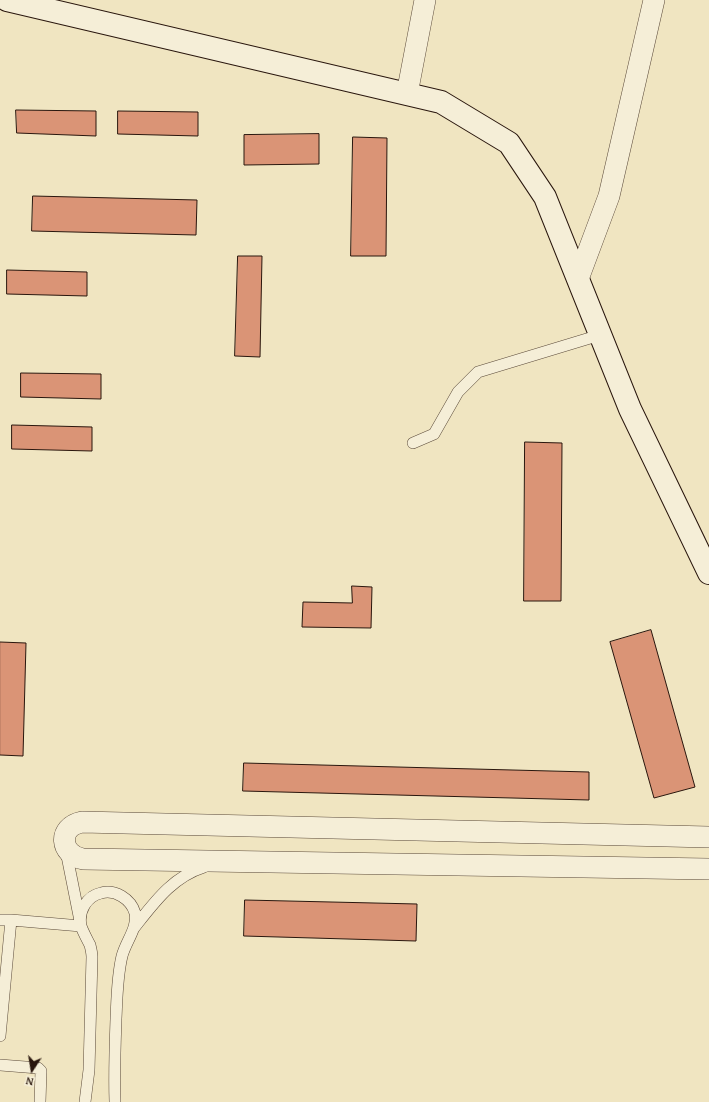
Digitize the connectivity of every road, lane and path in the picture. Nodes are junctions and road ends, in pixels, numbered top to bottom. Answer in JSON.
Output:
{"nodes":[{"id":1,"x":7,"y":0,"type":"edge"},
{"id":2,"x":425,"y":0,"type":"edge"},
{"id":3,"x":654,"y":0,"type":"edge"},
{"id":4,"x":407,"y":94,"type":"junction"},
{"id":5,"x":578,"y":279,"type":"junction"},
{"id":6,"x":600,"y":335,"type":"junction"},
{"id":7,"x":413,"y":443,"type":"dead end"},
{"id":8,"x":709,"y":573,"type":"edge"},
{"id":9,"x":709,"y":837,"type":"edge"},
{"id":10,"x":65,"y":846,"type":"junction"},
{"id":11,"x":221,"y":861,"type":"junction"},
{"id":12,"x":709,"y":869,"type":"edge"},
{"id":13,"x":5,"y":920,"type":"edge"},
{"id":14,"x":81,"y":926,"type":"junction"},
{"id":15,"x":134,"y":928,"type":"junction"},
{"id":16,"x":0,"y":1036,"type":"edge"},
{"id":17,"x":0,"y":1065,"type":"edge"},
{"id":18,"x":40,"y":1102,"type":"edge"},
{"id":19,"x":85,"y":1102,"type":"edge"},
{"id":20,"x":115,"y":1102,"type":"edge"}],
"edges":[{"from":1,"to":4,"type":"main road"},
{"from":2,"to":4,"type":"street"},
{"from":3,"to":5,"type":"street"},
{"from":4,"to":5,"type":"main road"},
{"from":5,"to":6,"type":"main road"},
{"from":6,"to":7,"type":"lane"},
{"from":6,"to":8,"type":"main road"},
{"from":9,"to":10,"type":"street"},
{"from":10,"to":11,"type":"street"},
{"from":10,"to":14,"type":"lane"},
{"from":11,"to":12,"type":"street"},
{"from":11,"to":15,"type":"lane"},
{"from":13,"to":14,"type":"lane"},
{"from":13,"to":16,"type":"lane"},
{"from":14,"to":15,"type":"lane"},
{"from":14,"to":19,"type":"lane"},
{"from":15,"to":20,"type":"lane"},
{"from":17,"to":18,"type":"lane"}]}
